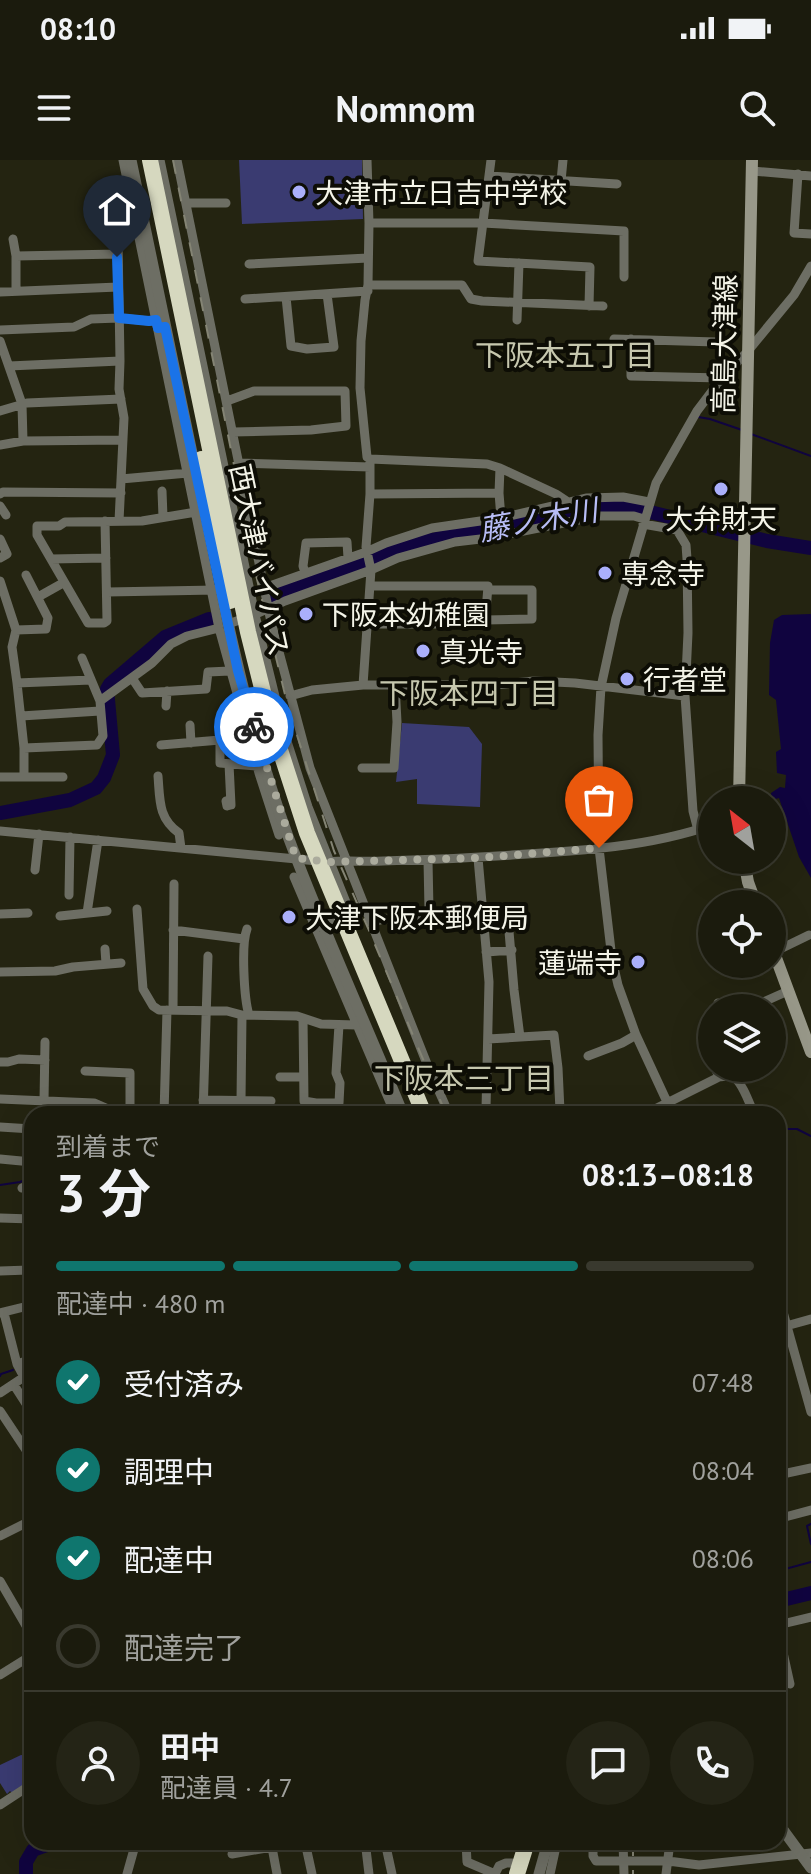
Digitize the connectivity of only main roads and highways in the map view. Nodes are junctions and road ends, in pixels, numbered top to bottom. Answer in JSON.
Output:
{"nodes":[{"id":1,"x":139,"y":160,"type":"edge"},
{"id":2,"x":150,"y":160,"type":"edge"},
{"id":3,"x":752,"y":165,"type":"edge"},
{"id":4,"x":159,"y":232,"type":"junction"},
{"id":5,"x":739,"y":786,"type":"edge"},
{"id":6,"x":783,"y":978,"type":"edge"},
{"id":7,"x":811,"y":1052,"type":"edge"},
{"id":8,"x":409,"y":1106,"type":"edge"},
{"id":9,"x":421,"y":1106,"type":"edge"},
{"id":10,"x":523,"y":1850,"type":"edge"},
{"id":11,"x":536,"y":1850,"type":"edge"},
{"id":12,"x":512,"y":1870,"type":"edge"},
{"id":13,"x":528,"y":1874,"type":"edge"}],
"edges":[{"from":1,"to":4,"type":"highway"},
{"from":2,"to":4,"type":"highway","bridge":true},
{"from":3,"to":5,"type":"main road","name":"高島大津線"},
{"from":4,"to":8,"type":"highway","name":"西大津バイパス","bridge":true},
{"from":4,"to":9,"type":"highway","name":"西大津バイパス","bridge":true},
{"from":6,"to":7,"type":"main road"},
{"from":10,"to":12,"type":"highway"},
{"from":11,"to":13,"type":"highway"}]}
